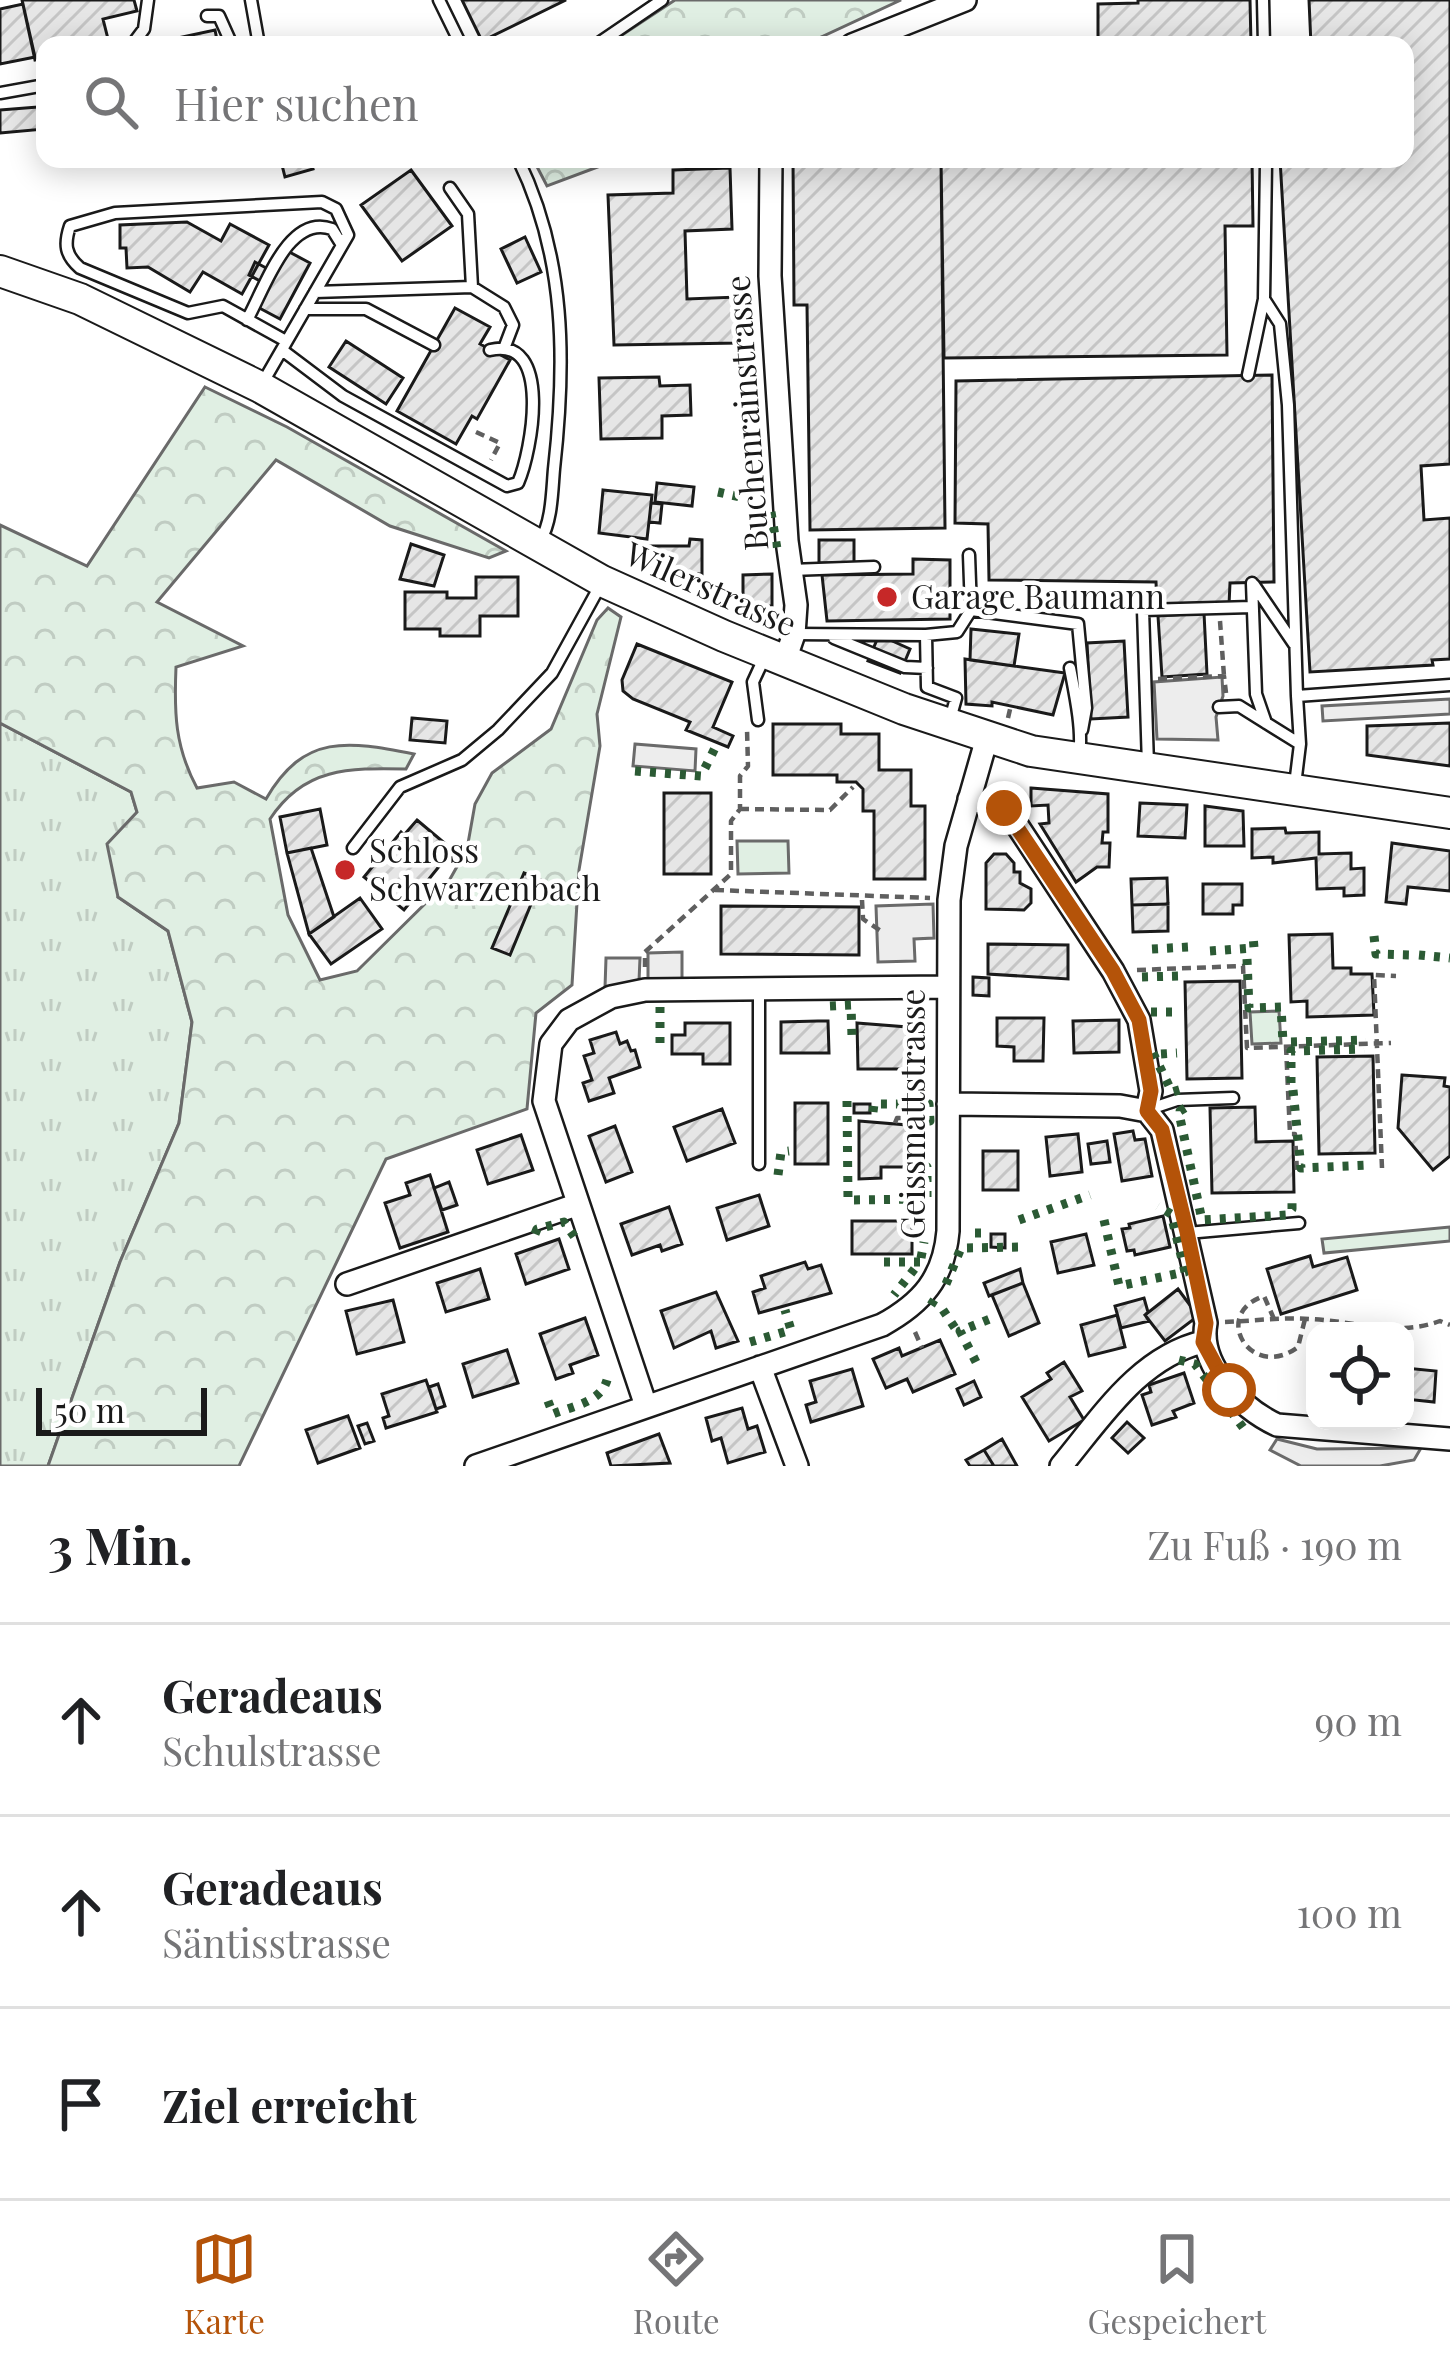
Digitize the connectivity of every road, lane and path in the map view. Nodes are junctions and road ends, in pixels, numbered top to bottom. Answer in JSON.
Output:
{"nodes":[{"id":1,"x":148,"y":0,"type":"edge"},
{"id":2,"x":251,"y":0,"type":"edge"},
{"id":3,"x":439,"y":0,"type":"edge"},
{"id":4,"x":662,"y":0,"type":"edge"},
{"id":5,"x":965,"y":0,"type":"edge"},
{"id":6,"x":1263,"y":0,"type":"edge"},
{"id":7,"x":207,"y":16,"type":"dead end"},
{"id":8,"x":139,"y":36,"type":"edge"},
{"id":9,"x":228,"y":36,"type":"edge"},
{"id":10,"x":257,"y":36,"type":"edge"},
{"id":11,"x":457,"y":36,"type":"edge"},
{"id":12,"x":609,"y":36,"type":"edge"},
{"id":13,"x":875,"y":36,"type":"edge"},
{"id":14,"x":1264,"y":36,"type":"edge"},
{"id":15,"x":36,"y":87,"type":"edge"},
{"id":16,"x":0,"y":93,"type":"edge"},
{"id":17,"x":522,"y":168,"type":"edge"},
{"id":18,"x":770,"y":168,"type":"edge"},
{"id":19,"x":1266,"y":168,"type":"edge"},
{"id":20,"x":450,"y":188,"type":"dead end"},
{"id":21,"x":342,"y":245,"type":"junction"},
{"id":22,"x":0,"y":272,"type":"edge"},
{"id":23,"x":472,"y":287,"type":"junction"},
{"id":24,"x":315,"y":292,"type":"junction"},
{"id":25,"x":1264,"y":299,"type":"junction"},
{"id":26,"x":305,"y":310,"type":"junction"},
{"id":27,"x":248,"y":320,"type":"junction"},
{"id":28,"x":284,"y":346,"type":"junction"},
{"id":29,"x":434,"y":346,"type":"dead end"},
{"id":30,"x":505,"y":346,"type":"junction"},
{"id":31,"x":490,"y":350,"type":"dead end"},
{"id":32,"x":1248,"y":375,"type":"dead end"},
{"id":33,"x":260,"y":387,"type":"junction"},
{"id":34,"x":538,"y":544,"type":"junction"},
{"id":35,"x":969,"y":555,"type":"dead end"},
{"id":36,"x":874,"y":567,"type":"dead end"},
{"id":37,"x":791,"y":570,"type":"junction"},
{"id":38,"x":602,"y":581,"type":"junction"},
{"id":39,"x":1252,"y":607,"type":"junction"},
{"id":40,"x":1219,"y":608,"type":"junction"},
{"id":41,"x":971,"y":610,"type":"junction"},
{"id":42,"x":824,"y":634,"type":"junction"},
{"id":43,"x":926,"y":635,"type":"junction"},
{"id":44,"x":1294,"y":645,"type":"junction"},
{"id":45,"x":782,"y":649,"type":"junction"},
{"id":46,"x":927,"y":668,"type":"junction"},
{"id":47,"x":1070,"y":668,"type":"dead end"},
{"id":48,"x":1225,"y":676,"type":"dead end"},
{"id":49,"x":1450,"y":686,"type":"edge"},
{"id":50,"x":1297,"y":696,"type":"junction"},
{"id":51,"x":1219,"y":707,"type":"dead end"},
{"id":52,"x":752,"y":723,"type":"joint"},
{"id":53,"x":1266,"y":723,"type":"junction"},
{"id":54,"x":949,"y":725,"type":"junction"},
{"id":55,"x":987,"y":738,"type":"junction"},
{"id":56,"x":1300,"y":744,"type":"junction"},
{"id":57,"x":1080,"y":745,"type":"junction"},
{"id":58,"x":1147,"y":769,"type":"junction"},
{"id":59,"x":853,"y":787,"type":"dead end"},
{"id":60,"x":1294,"y":791,"type":"junction"},
{"id":61,"x":969,"y":799,"type":"junction"},
{"id":62,"x":740,"y":809,"type":"junction"},
{"id":63,"x":1450,"y":813,"type":"edge"},
{"id":64,"x":352,"y":848,"type":"dead end"},
{"id":65,"x":713,"y":890,"type":"junction"},
{"id":66,"x":862,"y":898,"type":"junction"},
{"id":67,"x":935,"y":898,"type":"dead end"},
{"id":68,"x":881,"y":931,"type":"dead end"},
{"id":69,"x":1113,"y":971,"type":"junction"},
{"id":70,"x":1396,"y":976,"type":"dead end"},
{"id":71,"x":645,"y":979,"type":"dead end"},
{"id":72,"x":946,"y":987,"type":"junction"},
{"id":73,"x":759,"y":988,"type":"junction"},
{"id":74,"x":1377,"y":1043,"type":"junction"},
{"id":75,"x":1391,"y":1043,"type":"dead end"},
{"id":76,"x":1286,"y":1046,"type":"junction"},
{"id":77,"x":1234,"y":1098,"type":"dead end"},
{"id":78,"x":948,"y":1104,"type":"junction"},
{"id":79,"x":1147,"y":1111,"type":"junction"},
{"id":80,"x":895,"y":1123,"type":"dead end"},
{"id":81,"x":935,"y":1124,"type":"dead end"},
{"id":82,"x":759,"y":1164,"type":"dead end"},
{"id":83,"x":1382,"y":1168,"type":"dead end"},
{"id":84,"x":1297,"y":1172,"type":"dead end"},
{"id":85,"x":576,"y":1205,"type":"junction"},
{"id":86,"x":1298,"y":1223,"type":"dead end"},
{"id":87,"x":1187,"y":1232,"type":"junction"},
{"id":88,"x":347,"y":1284,"type":"dead end"},
{"id":89,"x":1306,"y":1318,"type":"junction"},
{"id":90,"x":1274,"y":1320,"type":"junction"},
{"id":91,"x":1238,"y":1321,"type":"junction"},
{"id":92,"x":910,"y":1322,"type":"dead end"},
{"id":93,"x":1219,"y":1322,"type":"dead end"},
{"id":94,"x":1335,"y":1322,"type":"edge"},
{"id":95,"x":1450,"y":1325,"type":"edge"},
{"id":96,"x":1414,"y":1329,"type":"edge"},
{"id":97,"x":1203,"y":1342,"type":"junction"},
{"id":98,"x":922,"y":1348,"type":"dead end"},
{"id":99,"x":760,"y":1367,"type":"junction"},
{"id":100,"x":646,"y":1406,"type":"junction"},
{"id":101,"x":1450,"y":1439,"type":"edge"},
{"id":102,"x":476,"y":1466,"type":"edge"},
{"id":103,"x":797,"y":1466,"type":"edge"},
{"id":104,"x":1061,"y":1466,"type":"edge"}],
"edges":[{"from":1,"to":8,"type":"lane"},
{"from":2,"to":10,"type":"lane"},
{"from":3,"to":11,"type":"lane"},
{"from":4,"to":12,"type":"lane"},
{"from":5,"to":13,"type":"street"},
{"from":6,"to":14,"type":"lane"},
{"from":7,"to":9,"type":"lane"},
{"from":15,"to":16,"type":"lane"},
{"from":17,"to":34,"type":"lane"},
{"from":18,"to":37,"type":"street","name":"Buchenrainstrasse"},
{"from":19,"to":25,"type":"lane"},
{"from":20,"to":23,"type":"lane"},
{"from":21,"to":24,"type":"lane"},
{"from":21,"to":27,"type":"lane"},
{"from":21,"to":27,"type":"lane"},
{"from":22,"to":33,"type":"main road","name":"Wilerstrasse"},
{"from":23,"to":24,"type":"lane"},
{"from":23,"to":30,"type":"lane"},
{"from":24,"to":26,"type":"lane"},
{"from":25,"to":32,"type":"lane"},
{"from":25,"to":44,"type":"lane"},
{"from":26,"to":28,"type":"lane"},
{"from":26,"to":29,"type":"lane"},
{"from":27,"to":28,"type":"lane"},
{"from":28,"to":30,"type":"lane"},
{"from":28,"to":33,"type":"lane"},
{"from":30,"to":31,"type":"lane"},
{"from":33,"to":34,"type":"main road","name":"Wilerstrasse"},
{"from":34,"to":38,"type":"main road","name":"Wilerstrasse"},
{"from":35,"to":41,"type":"lane"},
{"from":36,"to":37,"type":"lane"},
{"from":37,"to":45,"type":"street","name":"Buchenrainstrasse"},
{"from":38,"to":45,"type":"main road","name":"Wilerstrasse"},
{"from":38,"to":64,"type":"lane"},
{"from":39,"to":40,"type":"lane"},
{"from":39,"to":44,"type":"lane"},
{"from":39,"to":53,"type":"lane"},
{"from":40,"to":48,"type":"path"},
{"from":40,"to":58,"type":"lane"},
{"from":41,"to":43,"type":"lane"},
{"from":41,"to":57,"type":"lane"},
{"from":42,"to":43,"type":"lane"},
{"from":42,"to":45,"type":"lane"},
{"from":42,"to":46,"type":"lane"},
{"from":43,"to":46,"type":"lane"},
{"from":44,"to":50,"type":"lane"},
{"from":45,"to":52,"type":"lane"},
{"from":45,"to":54,"type":"main road","name":"Wilerstrasse"},
{"from":46,"to":54,"type":"lane"},
{"from":47,"to":57,"type":"lane"},
{"from":49,"to":50,"type":"lane"},
{"from":50,"to":56,"type":"lane"},
{"from":51,"to":53,"type":"lane"},
{"from":52,"to":62,"type":"path"},
{"from":53,"to":56,"type":"lane"},
{"from":54,"to":55,"type":"main road","name":"Wilerstrasse"},
{"from":55,"to":57,"type":"main road","name":"Wilerstrasse"},
{"from":55,"to":61,"type":"street","name":"Geissmattstrasse"},
{"from":56,"to":60,"type":"lane"},
{"from":57,"to":58,"type":"main road","name":"Wilerstrasse"},
{"from":58,"to":60,"type":"main road","name":"Wilerstrasse"},
{"from":59,"to":62,"type":"path"},
{"from":60,"to":63,"type":"main road","name":"Wilerstrasse"},
{"from":61,"to":69,"type":"street"},
{"from":61,"to":72,"type":"street","name":"Geissmattstrasse"},
{"from":62,"to":65,"type":"path"},
{"from":65,"to":66,"type":"path"},
{"from":65,"to":71,"type":"path"},
{"from":66,"to":67,"type":"path"},
{"from":66,"to":68,"type":"path"},
{"from":69,"to":76,"type":"path"},
{"from":69,"to":79,"type":"street"},
{"from":70,"to":74,"type":"path"},
{"from":72,"to":73,"type":"street"},
{"from":72,"to":78,"type":"street","name":"Geissmattstrasse"},
{"from":73,"to":82,"type":"lane"},
{"from":73,"to":85,"type":"street"},
{"from":74,"to":75,"type":"path"},
{"from":74,"to":76,"type":"path"},
{"from":74,"to":83,"type":"path"},
{"from":76,"to":84,"type":"path"},
{"from":77,"to":79,"type":"lane"},
{"from":78,"to":79,"type":"street"},
{"from":78,"to":99,"type":"street","name":"Geissmattstrasse"},
{"from":79,"to":87,"type":"street"},
{"from":80,"to":81,"type":"path"},
{"from":85,"to":88,"type":"street"},
{"from":85,"to":100,"type":"street"},
{"from":86,"to":87,"type":"lane"},
{"from":87,"to":97,"type":"street"},
{"from":89,"to":90,"type":"path"},
{"from":89,"to":91,"type":"path"},
{"from":89,"to":94,"type":"path"},
{"from":90,"to":91,"type":"path"},
{"from":90,"to":91,"type":"path"},
{"from":91,"to":93,"type":"path"},
{"from":92,"to":98,"type":"path"},
{"from":95,"to":96,"type":"path"},
{"from":97,"to":101,"type":"street"},
{"from":97,"to":104,"type":"street"},
{"from":99,"to":100,"type":"street","name":"Geissmattstrasse"},
{"from":99,"to":103,"type":"street"},
{"from":100,"to":102,"type":"street","name":"Geissmattstrasse"}]}
